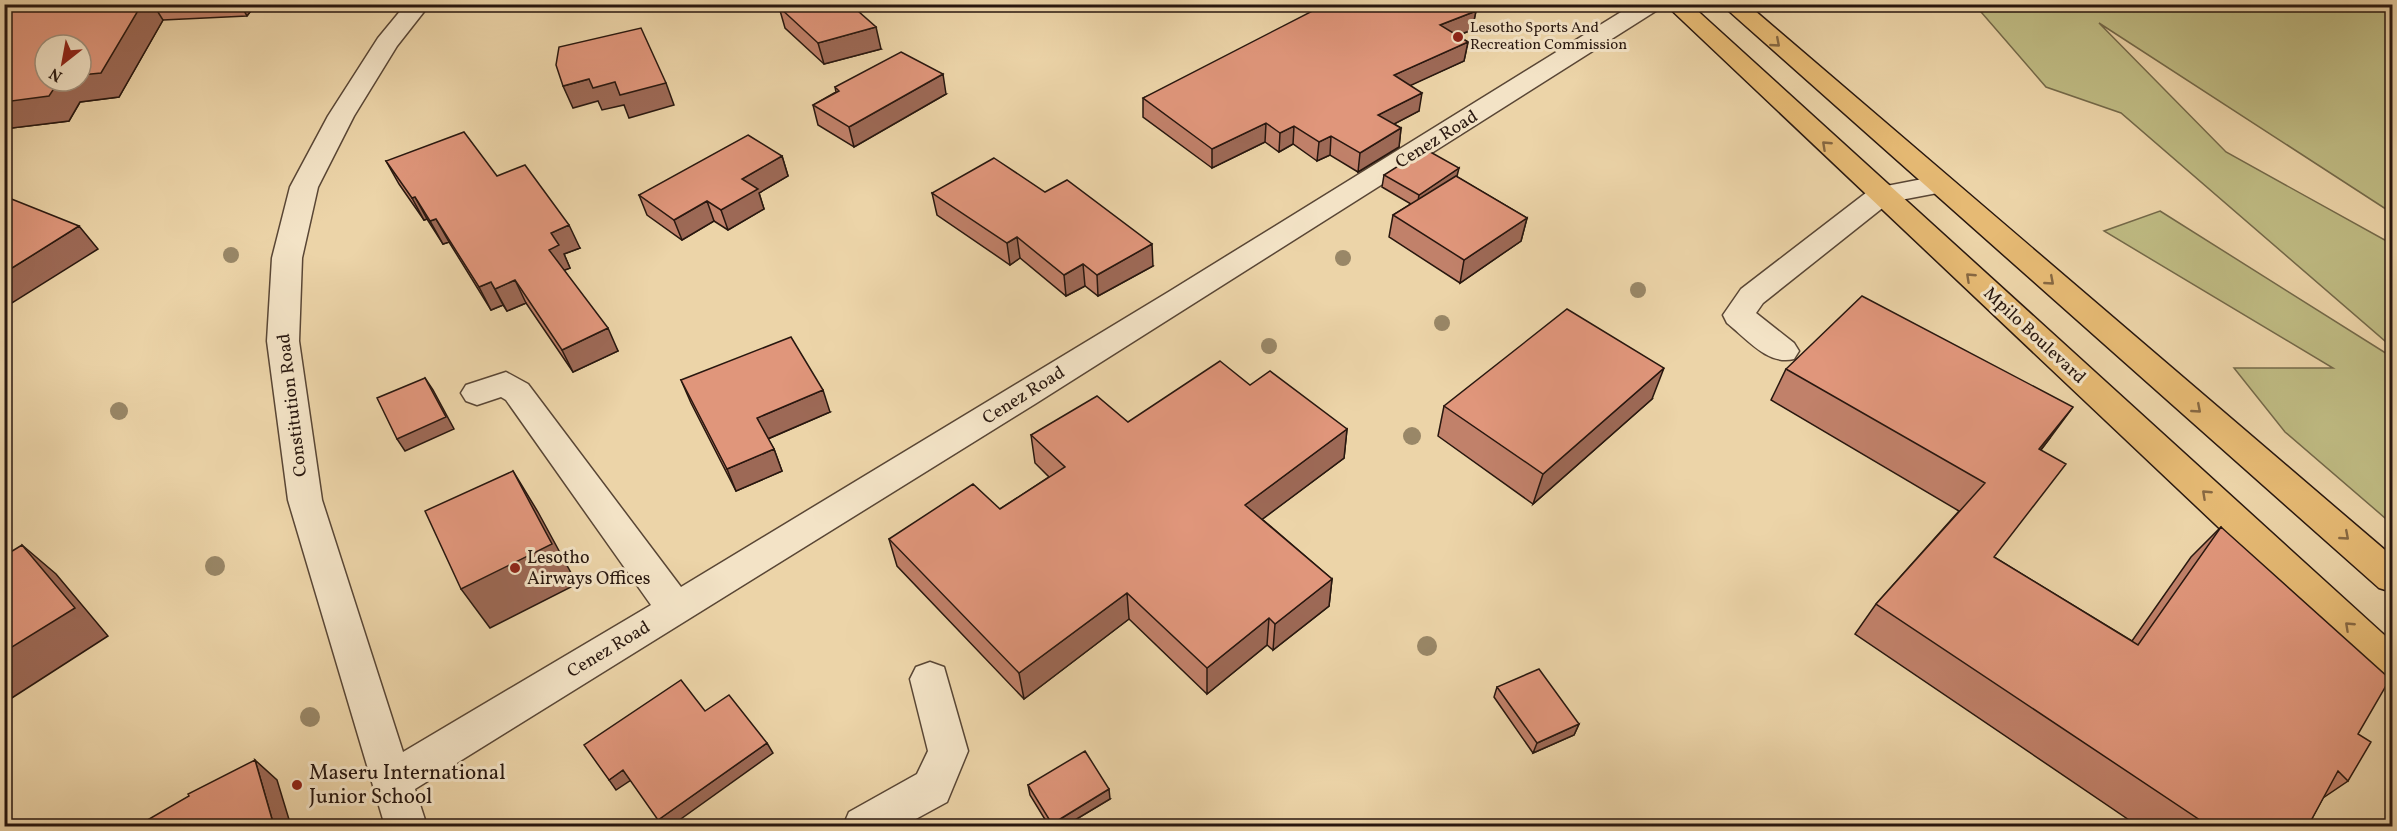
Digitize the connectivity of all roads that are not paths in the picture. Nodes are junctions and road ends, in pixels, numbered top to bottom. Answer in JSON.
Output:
{"nodes":[{"id":1,"x":419,"y":4,"type":"edge"},
{"id":2,"x":1651,"y":4,"type":"edge"},
{"id":3,"x":1676,"y":4,"type":"edge"},
{"id":4,"x":1732,"y":4,"type":"edge"},
{"id":5,"x":1938,"y":185,"type":"junction"},
{"id":6,"x":1881,"y":195,"type":"junction"},
{"id":7,"x":1783,"y":351,"type":"dead end"},
{"id":8,"x":477,"y":393,"type":"dead end"},
{"id":9,"x":2392,"y":577,"type":"edge"},
{"id":10,"x":676,"y":610,"type":"junction"},
{"id":11,"x":2392,"y":666,"type":"edge"},
{"id":12,"x":930,"y":679,"type":"dead end"},
{"id":13,"x":392,"y":780,"type":"junction"},
{"id":14,"x":406,"y":826,"type":"edge"},
{"id":15,"x":864,"y":826,"type":"edge"}],
"edges":[{"from":1,"to":13,"type":"street","name":"Constitution Road"},
{"from":2,"to":10,"type":"street","name":"Cenez Road"},
{"from":6,"to":3,"type":"highway","name":"Mpilo Boulevard","one_way":true},
{"from":4,"to":5,"type":"highway","one_way":true},
{"from":5,"to":6,"type":"street"},
{"from":5,"to":9,"type":"highway","one_way":true},
{"from":6,"to":7,"type":"street"},
{"from":11,"to":6,"type":"highway","name":"Mpilo Boulevard","one_way":true},
{"from":8,"to":10,"type":"street"},
{"from":10,"to":13,"type":"street","name":"Cenez Road"},
{"from":12,"to":15,"type":"street"},
{"from":13,"to":14,"type":"street","name":"Constitution Road"}]}
